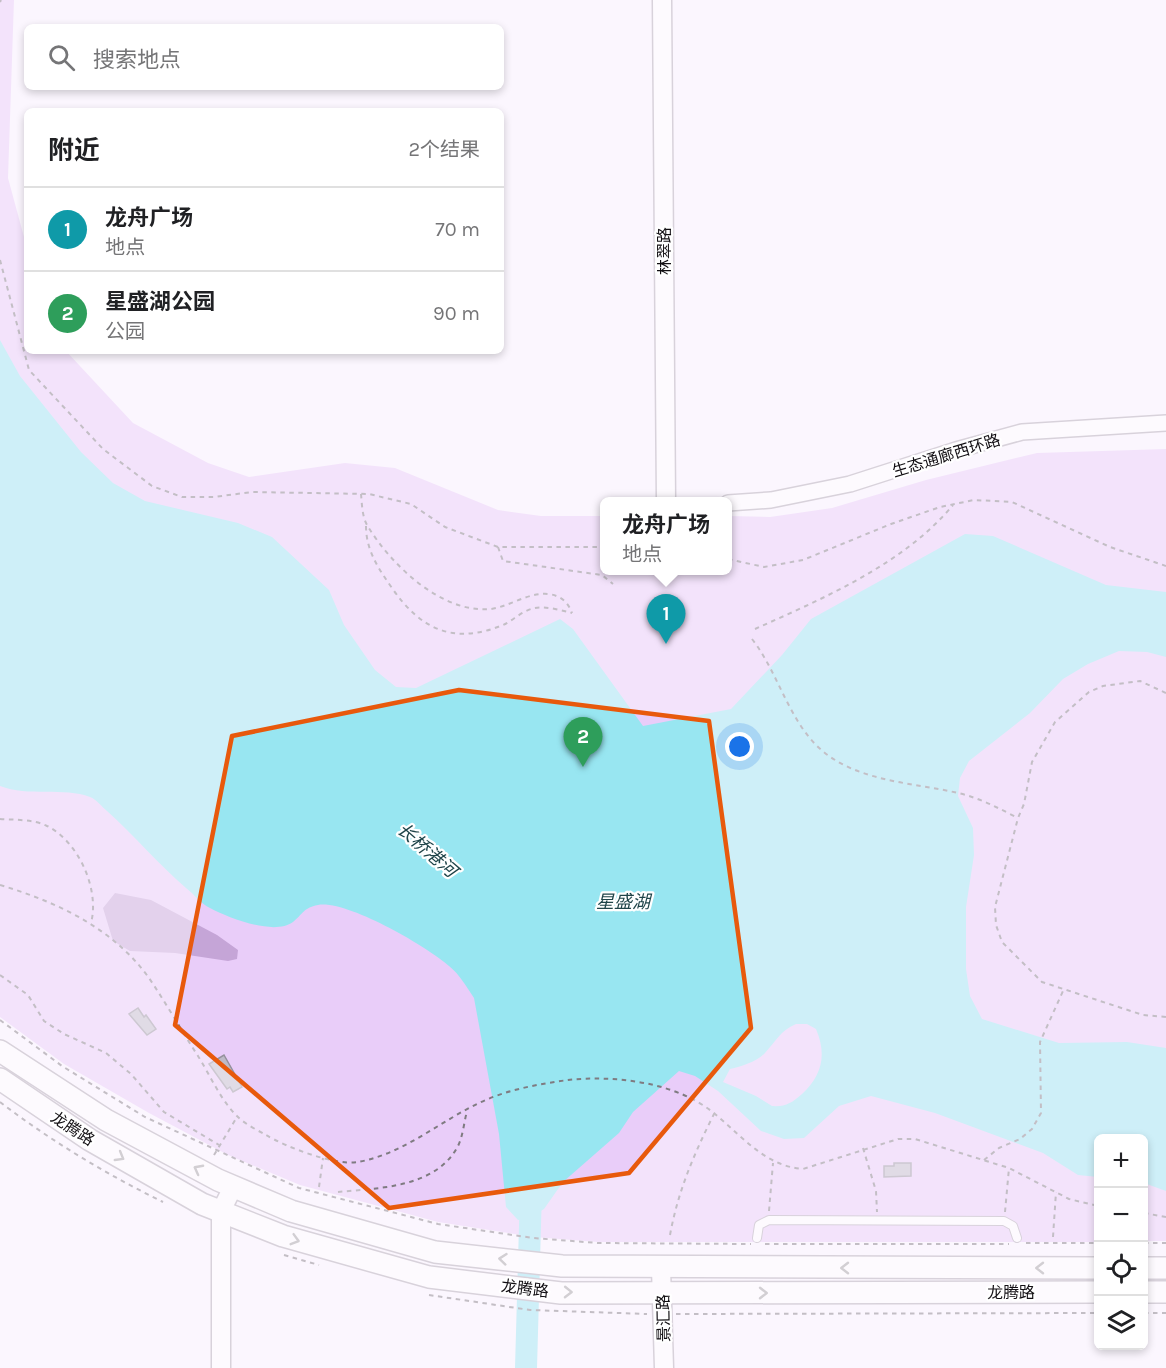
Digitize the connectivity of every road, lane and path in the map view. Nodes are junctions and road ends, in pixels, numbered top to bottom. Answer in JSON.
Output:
{"nodes":[{"id":1,"x":662,"y":0,"type":"edge"},
{"id":2,"x":0,"y":260,"type":"edge"},
{"id":3,"x":24,"y":351,"type":"edge"},
{"id":4,"x":25,"y":354,"type":"edge"},
{"id":5,"x":1166,"y":423,"type":"edge"},
{"id":6,"x":361,"y":494,"type":"junction"},
{"id":7,"x":666,"y":497,"type":"edge"},
{"id":8,"x":732,"y":503,"type":"edge"},
{"id":9,"x":953,"y":505,"type":"junction"},
{"id":10,"x":366,"y":524,"type":"junction"},
{"id":11,"x":498,"y":547,"type":"junction"},
{"id":12,"x":600,"y":548,"type":"edge"},
{"id":13,"x":732,"y":560,"type":"edge"},
{"id":14,"x":1166,"y":566,"type":"edge"},
{"id":15,"x":600,"y":575,"type":"edge"},
{"id":16,"x":602,"y":575,"type":"edge"},
{"id":17,"x":613,"y":584,"type":"dead end"},
{"id":18,"x":755,"y":629,"type":"dead end"},
{"id":19,"x":752,"y":639,"type":"dead end"},
{"id":20,"x":1166,"y":693,"type":"edge"},
{"id":21,"x":1018,"y":818,"type":"junction"},
{"id":22,"x":0,"y":819,"type":"edge"},
{"id":23,"x":0,"y":885,"type":"edge"},
{"id":24,"x":91,"y":923,"type":"junction"},
{"id":25,"x":0,"y":975,"type":"edge"},
{"id":26,"x":1064,"y":990,"type":"junction"},
{"id":27,"x":1166,"y":1017,"type":"edge"},
{"id":28,"x":0,"y":1020,"type":"edge"},
{"id":29,"x":0,"y":1051,"type":"edge"},
{"id":30,"x":0,"y":1079,"type":"edge"},
{"id":31,"x":467,"y":1111,"type":"junction"},
{"id":32,"x":715,"y":1113,"type":"junction"},
{"id":33,"x":237,"y":1117,"type":"junction"},
{"id":34,"x":219,"y":1145,"type":"junction"},
{"id":35,"x":863,"y":1148,"type":"junction"},
{"id":36,"x":214,"y":1155,"type":"dead end"},
{"id":37,"x":323,"y":1158,"type":"junction"},
{"id":38,"x":984,"y":1160,"type":"junction"},
{"id":39,"x":773,"y":1162,"type":"junction"},
{"id":40,"x":1009,"y":1168,"type":"junction"},
{"id":41,"x":233,"y":1187,"type":"junction"},
{"id":42,"x":319,"y":1187,"type":"dead end"},
{"id":43,"x":338,"y":1192,"type":"dead end"},
{"id":44,"x":1056,"y":1192,"type":"junction"},
{"id":45,"x":1094,"y":1205,"type":"edge"},
{"id":46,"x":221,"y":1211,"type":"junction"},
{"id":47,"x":1148,"y":1214,"type":"edge"},
{"id":48,"x":1166,"y":1217,"type":"edge"},
{"id":49,"x":769,"y":1220,"type":"junction"},
{"id":50,"x":877,"y":1220,"type":"junction"},
{"id":51,"x":1004,"y":1221,"type":"junction"},
{"id":52,"x":670,"y":1235,"type":"dead end"},
{"id":53,"x":1053,"y":1237,"type":"dead end"},
{"id":54,"x":1016,"y":1241,"type":"joint"},
{"id":55,"x":757,"y":1242,"type":"junction"},
{"id":56,"x":1094,"y":1243,"type":"edge"},
{"id":57,"x":1148,"y":1243,"type":"edge"},
{"id":58,"x":1166,"y":1243,"type":"edge"},
{"id":59,"x":1027,"y":1244,"type":"dead end"},
{"id":60,"x":661,"y":1268,"type":"junction"},
{"id":61,"x":1094,"y":1268,"type":"edge"},
{"id":62,"x":1148,"y":1268,"type":"edge"},
{"id":63,"x":1166,"y":1268,"type":"edge"},
{"id":64,"x":1094,"y":1292,"type":"edge"},
{"id":65,"x":1148,"y":1292,"type":"edge"},
{"id":66,"x":1166,"y":1292,"type":"edge"},
{"id":67,"x":663,"y":1293,"type":"junction"},
{"id":68,"x":1148,"y":1313,"type":"edge"},
{"id":69,"x":1166,"y":1313,"type":"edge"},
{"id":70,"x":221,"y":1368,"type":"edge"},
{"id":71,"x":664,"y":1368,"type":"edge"}],
"edges":[{"from":1,"to":7,"type":"street","name":"林翠路"},
{"from":2,"to":3,"type":"path"},
{"from":4,"to":6,"type":"path"},
{"from":5,"to":8,"type":"street","name":"生态通廊西环路"},
{"from":6,"to":10,"type":"path"},
{"from":6,"to":11,"type":"path"},
{"from":9,"to":13,"type":"path"},
{"from":9,"to":14,"type":"path"},
{"from":9,"to":18,"type":"path"},
{"from":10,"to":10,"type":"path"},
{"from":11,"to":12,"type":"path"},
{"from":11,"to":15,"type":"path"},
{"from":16,"to":17,"type":"path"},
{"from":19,"to":21,"type":"path"},
{"from":20,"to":21,"type":"path"},
{"from":21,"to":26,"type":"path"},
{"from":22,"to":24,"type":"path"},
{"from":23,"to":24,"type":"path"},
{"from":24,"to":33,"type":"path"},
{"from":25,"to":34,"type":"path"},
{"from":26,"to":27,"type":"path"},
{"from":26,"to":38,"type":"path"},
{"from":28,"to":55,"type":"path"},
{"from":41,"to":29,"type":"main road","name":"龙腾路","one_way":true},
{"from":30,"to":46,"type":"main road","name":"龙腾路","one_way":true},
{"from":31,"to":32,"type":"path"},
{"from":31,"to":37,"type":"path"},
{"from":31,"to":43,"type":"path"},
{"from":32,"to":39,"type":"path"},
{"from":32,"to":52,"type":"path"},
{"from":33,"to":34,"type":"path"},
{"from":33,"to":37,"type":"path"},
{"from":34,"to":36,"type":"path"},
{"from":35,"to":38,"type":"path"},
{"from":35,"to":39,"type":"path"},
{"from":35,"to":50,"type":"path"},
{"from":37,"to":42,"type":"path"},
{"from":38,"to":40,"type":"path"},
{"from":39,"to":49,"type":"path"},
{"from":40,"to":44,"type":"path"},
{"from":40,"to":51,"type":"path"},
{"from":41,"to":46,"type":"street"},
{"from":60,"to":41,"type":"main road","name":"龙腾路","one_way":true},
{"from":44,"to":45,"type":"path"},
{"from":44,"to":53,"type":"path"},
{"from":46,"to":67,"type":"main road","name":"龙腾路","one_way":true},
{"from":46,"to":70,"type":"street"},
{"from":47,"to":48,"type":"path"},
{"from":49,"to":50,"type":"lane"},
{"from":49,"to":55,"type":"lane"},
{"from":50,"to":51,"type":"lane"},
{"from":51,"to":54,"type":"lane"},
{"from":54,"to":55,"type":"path"},
{"from":56,"to":59,"type":"path"},
{"from":57,"to":58,"type":"path"},
{"from":61,"to":60,"type":"main road","name":"龙腾路","one_way":true},
{"from":60,"to":67,"type":"street","name":"景汇路"},
{"from":62,"to":63,"type":"main road"},
{"from":67,"to":64,"type":"main road","name":"龙腾路","one_way":true},
{"from":65,"to":66,"type":"main road"},
{"from":67,"to":71,"type":"street","name":"景汇路"},
{"from":68,"to":69,"type":"path"}]}
